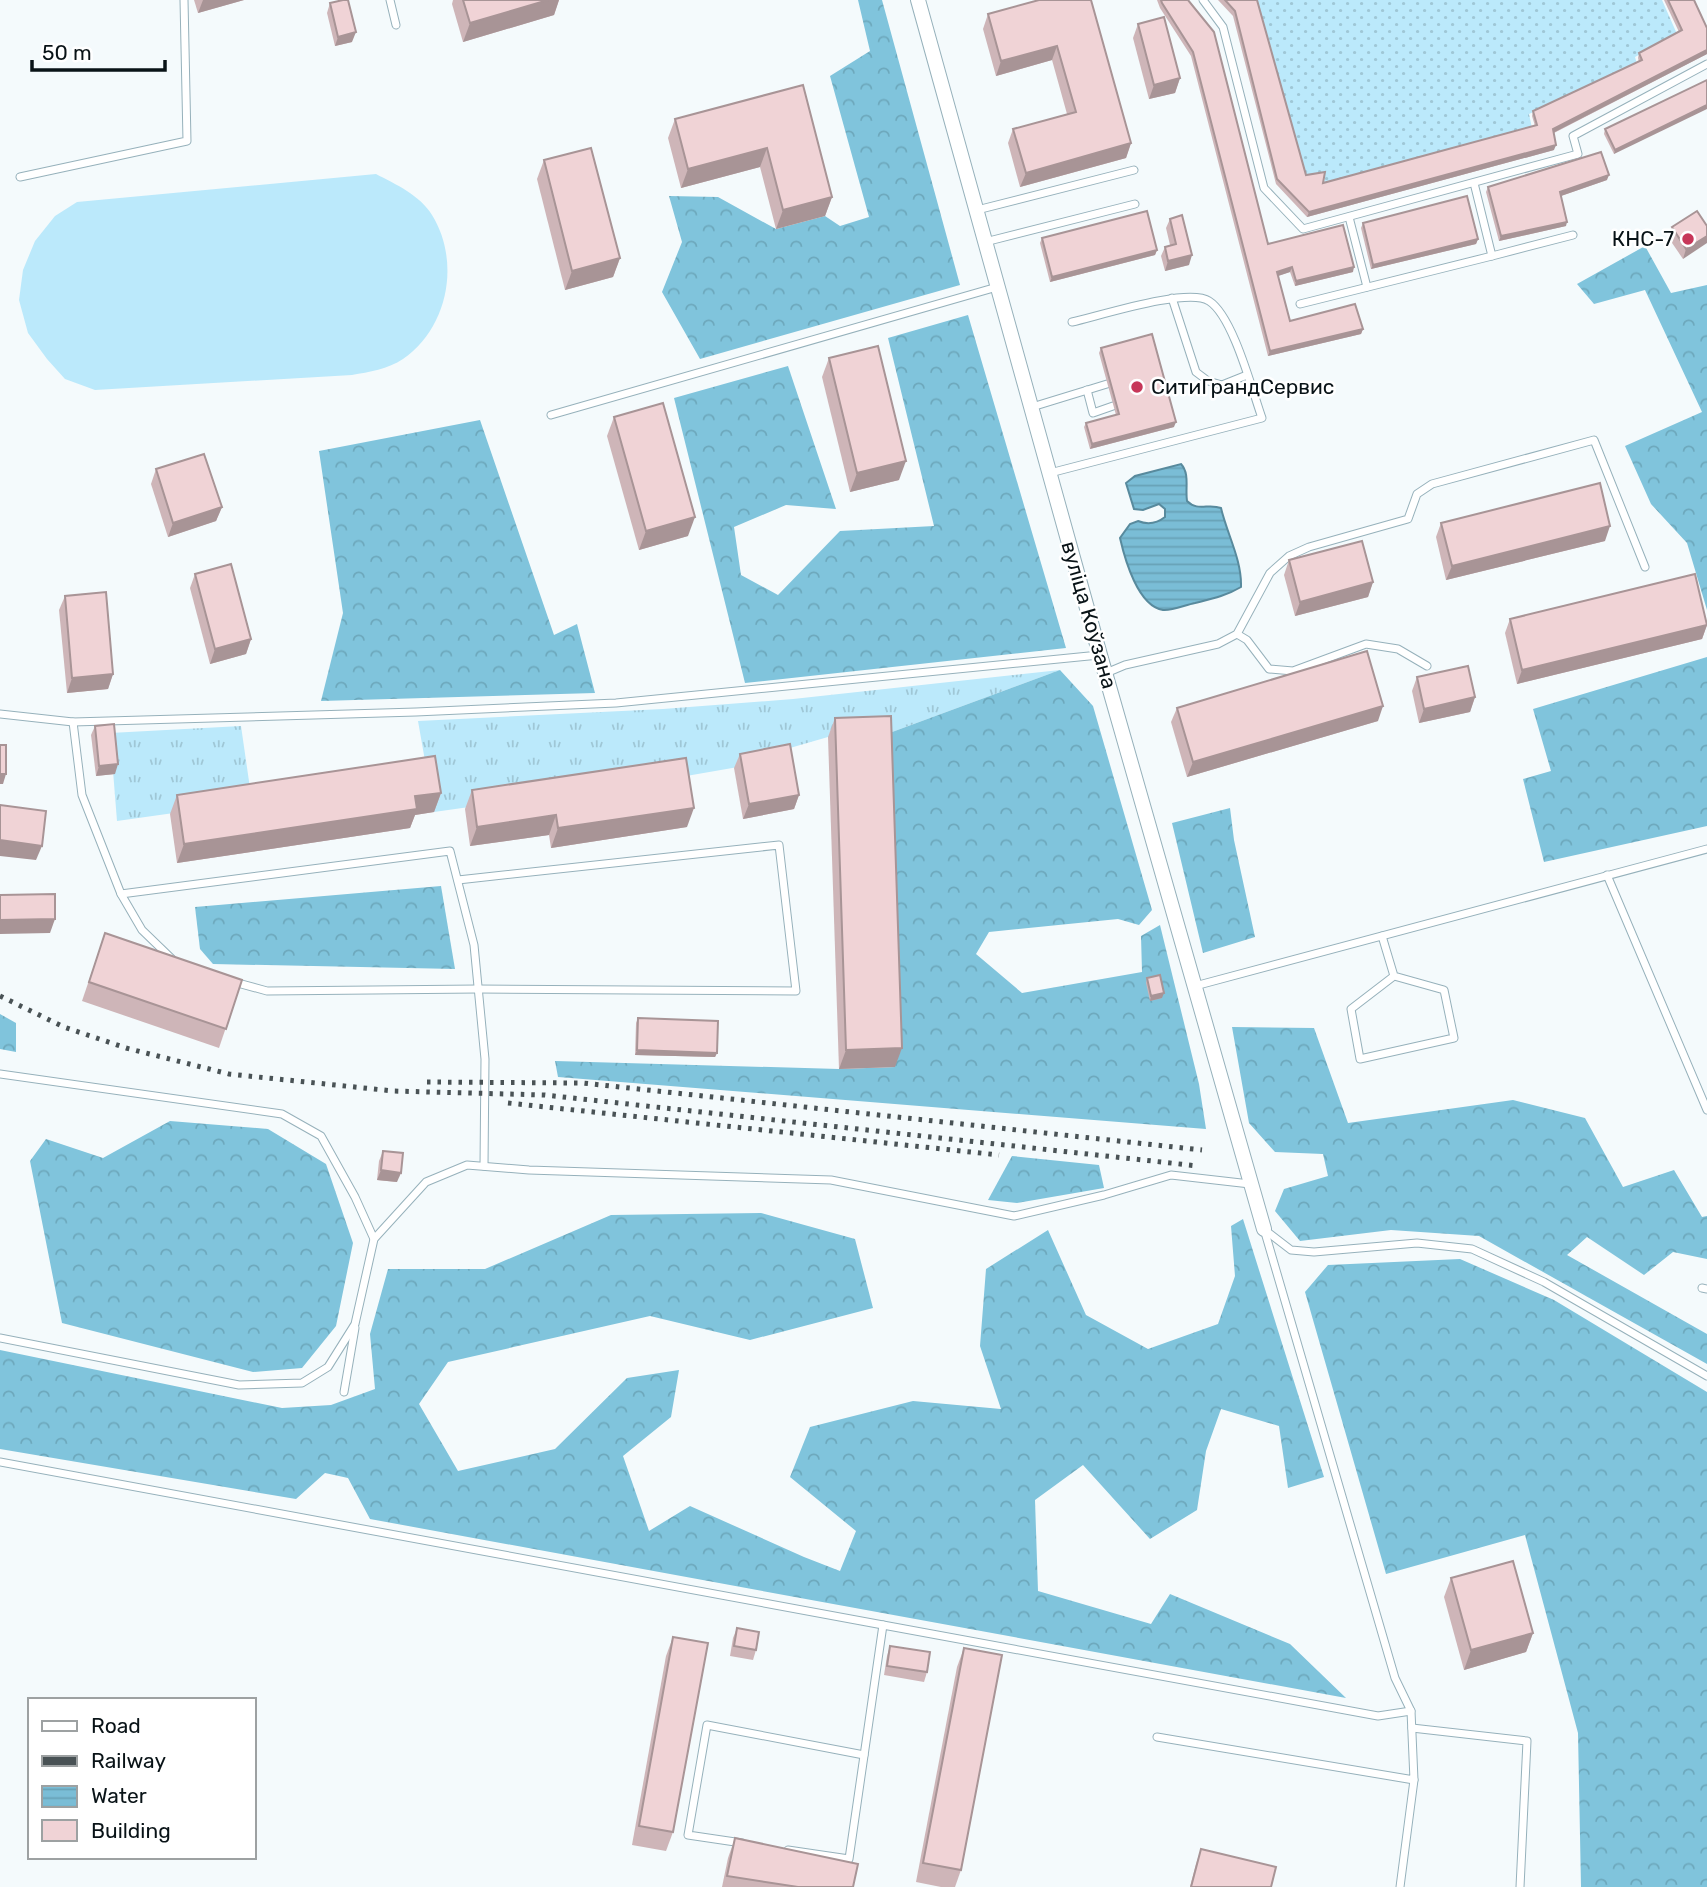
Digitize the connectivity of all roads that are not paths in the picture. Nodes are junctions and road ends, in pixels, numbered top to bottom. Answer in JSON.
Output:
{"nodes":[{"id":1,"x":184,"y":0,"type":"edge"},
{"id":2,"x":390,"y":0,"type":"edge"},
{"id":3,"x":918,"y":0,"type":"edge"},
{"id":4,"x":1203,"y":0,"type":"edge"},
{"id":5,"x":396,"y":25,"type":"dead end"},
{"id":6,"x":1707,"y":64,"type":"edge"},
{"id":7,"x":1134,"y":170,"type":"dead end"},
{"id":8,"x":20,"y":177,"type":"dead end"},
{"id":9,"x":1474,"y":183,"type":"junction"},
{"id":10,"x":1135,"y":204,"type":"dead end"},
{"id":11,"x":976,"y":210,"type":"junction"},
{"id":12,"x":1349,"y":217,"type":"junction"},
{"id":13,"x":1573,"y":235,"type":"dead end"},
{"id":14,"x":985,"y":242,"type":"junction"},
{"id":15,"x":1492,"y":256,"type":"junction"},
{"id":16,"x":998,"y":287,"type":"junction"},
{"id":17,"x":1367,"y":287,"type":"junction"},
{"id":18,"x":1172,"y":298,"type":"junction"},
{"id":19,"x":1300,"y":304,"type":"dead end"},
{"id":20,"x":1072,"y":322,"type":"dead end"},
{"id":21,"x":1247,"y":376,"type":"junction"},
{"id":22,"x":1107,"y":384,"type":"edge"},
{"id":23,"x":1087,"y":390,"type":"junction"},
{"id":24,"x":1113,"y":406,"type":"edge"},
{"id":25,"x":1031,"y":407,"type":"junction"},
{"id":26,"x":551,"y":415,"type":"dead end"},
{"id":27,"x":1050,"y":473,"type":"junction"},
{"id":28,"x":1645,"y":567,"type":"dead end"},
{"id":29,"x":1237,"y":634,"type":"junction"},
{"id":30,"x":1100,"y":655,"type":"junction"},
{"id":31,"x":1427,"y":666,"type":"dead end"},
{"id":32,"x":1105,"y":673,"type":"junction"},
{"id":33,"x":0,"y":714,"type":"edge"},
{"id":34,"x":72,"y":722,"type":"junction"},
{"id":35,"x":1707,"y":849,"type":"edge"},
{"id":36,"x":1607,"y":875,"type":"junction"},
{"id":37,"x":458,"y":880,"type":"junction"},
{"id":38,"x":121,"y":894,"type":"junction"},
{"id":39,"x":1382,"y":936,"type":"junction"},
{"id":40,"x":180,"y":967,"type":"edge"},
{"id":41,"x":1394,"y":976,"type":"junction"},
{"id":42,"x":230,"y":981,"type":"edge"},
{"id":43,"x":1195,"y":986,"type":"junction"},
{"id":44,"x":478,"y":989,"type":"junction"},
{"id":45,"x":0,"y":1074,"type":"edge"},
{"id":46,"x":1707,"y":1110,"type":"edge"},
{"id":47,"x":484,"y":1166,"type":"junction"},
{"id":48,"x":1251,"y":1184,"type":"junction"},
{"id":49,"x":1264,"y":1228,"type":"junction"},
{"id":50,"x":374,"y":1239,"type":"junction"},
{"id":51,"x":355,"y":1324,"type":"junction"},
{"id":52,"x":0,"y":1338,"type":"edge"},
{"id":53,"x":1707,"y":1376,"type":"edge"},
{"id":54,"x":344,"y":1392,"type":"dead end"},
{"id":55,"x":0,"y":1462,"type":"edge"},
{"id":56,"x":883,"y":1625,"type":"junction"},
{"id":57,"x":1411,"y":1710,"type":"junction"},
{"id":58,"x":1412,"y":1728,"type":"junction"},
{"id":59,"x":1157,"y":1737,"type":"dead end"},
{"id":60,"x":864,"y":1755,"type":"junction"},
{"id":61,"x":1414,"y":1780,"type":"junction"},
{"id":62,"x":755,"y":1845,"type":"edge"},
{"id":63,"x":782,"y":1849,"type":"edge"},
{"id":64,"x":1400,"y":1887,"type":"edge"},
{"id":65,"x":1520,"y":1887,"type":"edge"}],
"edges":[{"from":1,"to":8,"type":"lane"},
{"from":2,"to":5,"type":"lane"},
{"from":3,"to":11,"type":"street","name":"вуліца Коўзана"},
{"from":4,"to":12,"type":"lane"},
{"from":6,"to":9,"type":"lane"},
{"from":7,"to":11,"type":"lane"},
{"from":9,"to":12,"type":"lane"},
{"from":9,"to":15,"type":"lane"},
{"from":10,"to":14,"type":"lane"},
{"from":11,"to":14,"type":"street","name":"вуліца Коўзана"},
{"from":12,"to":17,"type":"lane"},
{"from":13,"to":15,"type":"lane"},
{"from":14,"to":16,"type":"street","name":"вуліца Коўзана"},
{"from":15,"to":17,"type":"lane"},
{"from":16,"to":25,"type":"street","name":"вуліца Коўзана"},
{"from":16,"to":26,"type":"lane"},
{"from":17,"to":19,"type":"lane"},
{"from":18,"to":20,"type":"lane"},
{"from":18,"to":21,"type":"lane"},
{"from":18,"to":21,"type":"lane"},
{"from":21,"to":27,"type":"lane"},
{"from":22,"to":23,"type":"lane"},
{"from":23,"to":24,"type":"lane"},
{"from":23,"to":25,"type":"lane"},
{"from":25,"to":27,"type":"street","name":"вуліца Коўзана"},
{"from":27,"to":30,"type":"street","name":"вуліца Коўзана"},
{"from":28,"to":29,"type":"lane"},
{"from":29,"to":31,"type":"lane"},
{"from":29,"to":32,"type":"lane"},
{"from":30,"to":32,"type":"street","name":"вуліца Коўзана"},
{"from":30,"to":34,"type":"lane"},
{"from":32,"to":43,"type":"street","name":"вуліца Коўзана"},
{"from":33,"to":34,"type":"lane"},
{"from":34,"to":38,"type":"lane"},
{"from":35,"to":36,"type":"lane"},
{"from":36,"to":39,"type":"lane"},
{"from":36,"to":46,"type":"lane"},
{"from":37,"to":38,"type":"lane"},
{"from":37,"to":44,"type":"lane"},
{"from":37,"to":44,"type":"lane"},
{"from":38,"to":40,"type":"lane"},
{"from":39,"to":41,"type":"lane"},
{"from":39,"to":43,"type":"lane"},
{"from":41,"to":41,"type":"lane"},
{"from":42,"to":44,"type":"lane"},
{"from":43,"to":48,"type":"street","name":"вуліца Коўзана"},
{"from":44,"to":47,"type":"lane"},
{"from":45,"to":50,"type":"lane"},
{"from":47,"to":48,"type":"lane"},
{"from":47,"to":50,"type":"lane"},
{"from":48,"to":49,"type":"street","name":"вуліца Коўзана"},
{"from":49,"to":53,"type":"lane"},
{"from":49,"to":57,"type":"lane"},
{"from":50,"to":51,"type":"lane"},
{"from":51,"to":52,"type":"lane"},
{"from":51,"to":54,"type":"lane"},
{"from":55,"to":56,"type":"lane"},
{"from":56,"to":57,"type":"lane"},
{"from":56,"to":60,"type":"lane"},
{"from":57,"to":58,"type":"lane"},
{"from":58,"to":61,"type":"lane"},
{"from":58,"to":65,"type":"lane"},
{"from":59,"to":61,"type":"lane"},
{"from":60,"to":62,"type":"lane"},
{"from":60,"to":63,"type":"lane"},
{"from":61,"to":64,"type":"lane"}]}
